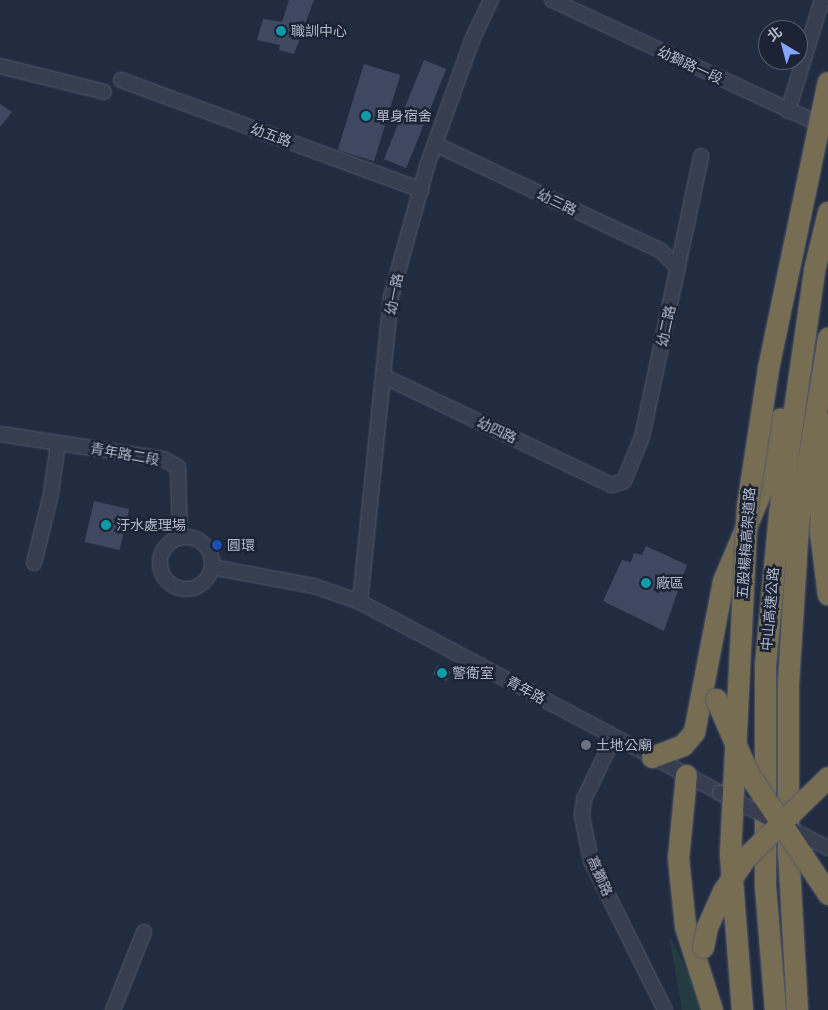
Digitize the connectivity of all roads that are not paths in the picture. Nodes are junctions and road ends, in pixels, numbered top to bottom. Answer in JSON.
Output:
{"nodes":[{"id":1,"x":491,"y":0,"type":"edge"},
{"id":2,"x":552,"y":0,"type":"edge"},
{"id":3,"x":822,"y":0,"type":"edge"},
{"id":4,"x":0,"y":66,"type":"edge"},
{"id":5,"x":121,"y":80,"type":"dead end"},
{"id":6,"x":828,"y":82,"type":"edge"},
{"id":7,"x":104,"y":92,"type":"dead end"},
{"id":8,"x":788,"y":111,"type":"junction"},
{"id":9,"x":828,"y":128,"type":"edge"},
{"id":10,"x":435,"y":144,"type":"junction"},
{"id":11,"x":701,"y":156,"type":"dead end"},
{"id":12,"x":421,"y":190,"type":"junction"},
{"id":13,"x":828,"y":212,"type":"edge"},
{"id":14,"x":675,"y":265,"type":"junction"},
{"id":15,"x":814,"y":270,"type":"junction"},
{"id":16,"x":828,"y":337,"type":"edge"},
{"id":17,"x":383,"y":376,"type":"junction"},
{"id":18,"x":828,"y":395,"type":"edge"},
{"id":19,"x":0,"y":434,"type":"edge"},
{"id":20,"x":58,"y":443,"type":"junction"},
{"id":21,"x":612,"y":485,"type":"joint"},
{"id":22,"x":180,"y":538,"type":"junction"},
{"id":23,"x":34,"y":563,"type":"dead end"},
{"id":24,"x":212,"y":567,"type":"junction"},
{"id":25,"x":828,"y":595,"type":"edge"},
{"id":26,"x":360,"y":602,"type":"junction"},
{"id":27,"x":709,"y":652,"type":"junction"},
{"id":28,"x":614,"y":737,"type":"junction"},
{"id":29,"x":652,"y":757,"type":"junction"},
{"id":30,"x":686,"y":775,"type":"junction"},
{"id":31,"x":828,"y":777,"type":"edge"},
{"id":32,"x":779,"y":823,"type":"junction"},
{"id":33,"x":828,"y":848,"type":"edge"},
{"id":34,"x":828,"y":894,"type":"edge"},
{"id":35,"x":144,"y":932,"type":"dead end"},
{"id":36,"x":699,"y":975,"type":"junction"},
{"id":37,"x":113,"y":1010,"type":"edge"},
{"id":38,"x":665,"y":1010,"type":"edge"},
{"id":39,"x":712,"y":1010,"type":"edge"},
{"id":40,"x":742,"y":1010,"type":"edge"},
{"id":41,"x":775,"y":1010,"type":"edge"},
{"id":42,"x":796,"y":1010,"type":"edge"}],
"edges":[{"from":1,"to":10,"type":"street","name":"幼一路"},
{"from":2,"to":8,"type":"street","name":"幼獅路一段"},
{"from":3,"to":8,"type":"street"},
{"from":4,"to":7,"type":"street"},
{"from":5,"to":12,"type":"street","name":"幼五路"},
{"from":6,"to":40,"type":"highway","name":"五股楊梅高架道路","bridge":true},
{"from":8,"to":9,"type":"street","name":"幼獅路一段"},
{"from":10,"to":12,"type":"street","name":"幼一路"},
{"from":10,"to":14,"type":"street","name":"幼三路"},
{"from":11,"to":14,"type":"street","name":"幼二路"},
{"from":12,"to":17,"type":"street","name":"幼一路"},
{"from":13,"to":15,"type":"highway","name":"中山高速公路"},
{"from":14,"to":21,"type":"street","name":"幼二路"},
{"from":15,"to":27,"type":"highway"},
{"from":15,"to":41,"type":"highway","name":"中山高速公路"},
{"from":16,"to":42,"type":"highway","name":"中山高速公路"},
{"from":17,"to":21,"type":"street","name":"幼四路"},
{"from":17,"to":26,"type":"street","name":"幼一路"},
{"from":18,"to":25,"type":"highway"},
{"from":19,"to":20,"type":"street","name":"青年路二段"},
{"from":20,"to":22,"type":"street","name":"青年路二段"},
{"from":20,"to":23,"type":"street"},
{"from":22,"to":24,"type":"street"},
{"from":22,"to":24,"type":"street"},
{"from":24,"to":26,"type":"street","name":"青年路"},
{"from":26,"to":28,"type":"street","name":"青年路"},
{"from":27,"to":29,"type":"highway"},
{"from":27,"to":32,"type":"highway","bridge":true},
{"from":28,"to":29,"type":"street","name":"青年路"},
{"from":28,"to":38,"type":"street","name":"高獅路"},
{"from":29,"to":30,"type":"street","name":"青年路"},
{"from":30,"to":32,"type":"street","name":"青年路","bridge":true},
{"from":30,"to":36,"type":"highway"},
{"from":31,"to":32,"type":"highway","bridge":true},
{"from":32,"to":33,"type":"street","name":"青年路","bridge":true},
{"from":32,"to":34,"type":"highway","bridge":true},
{"from":32,"to":36,"type":"highway","bridge":true},
{"from":35,"to":37,"type":"street"},
{"from":36,"to":39,"type":"highway"}]}
